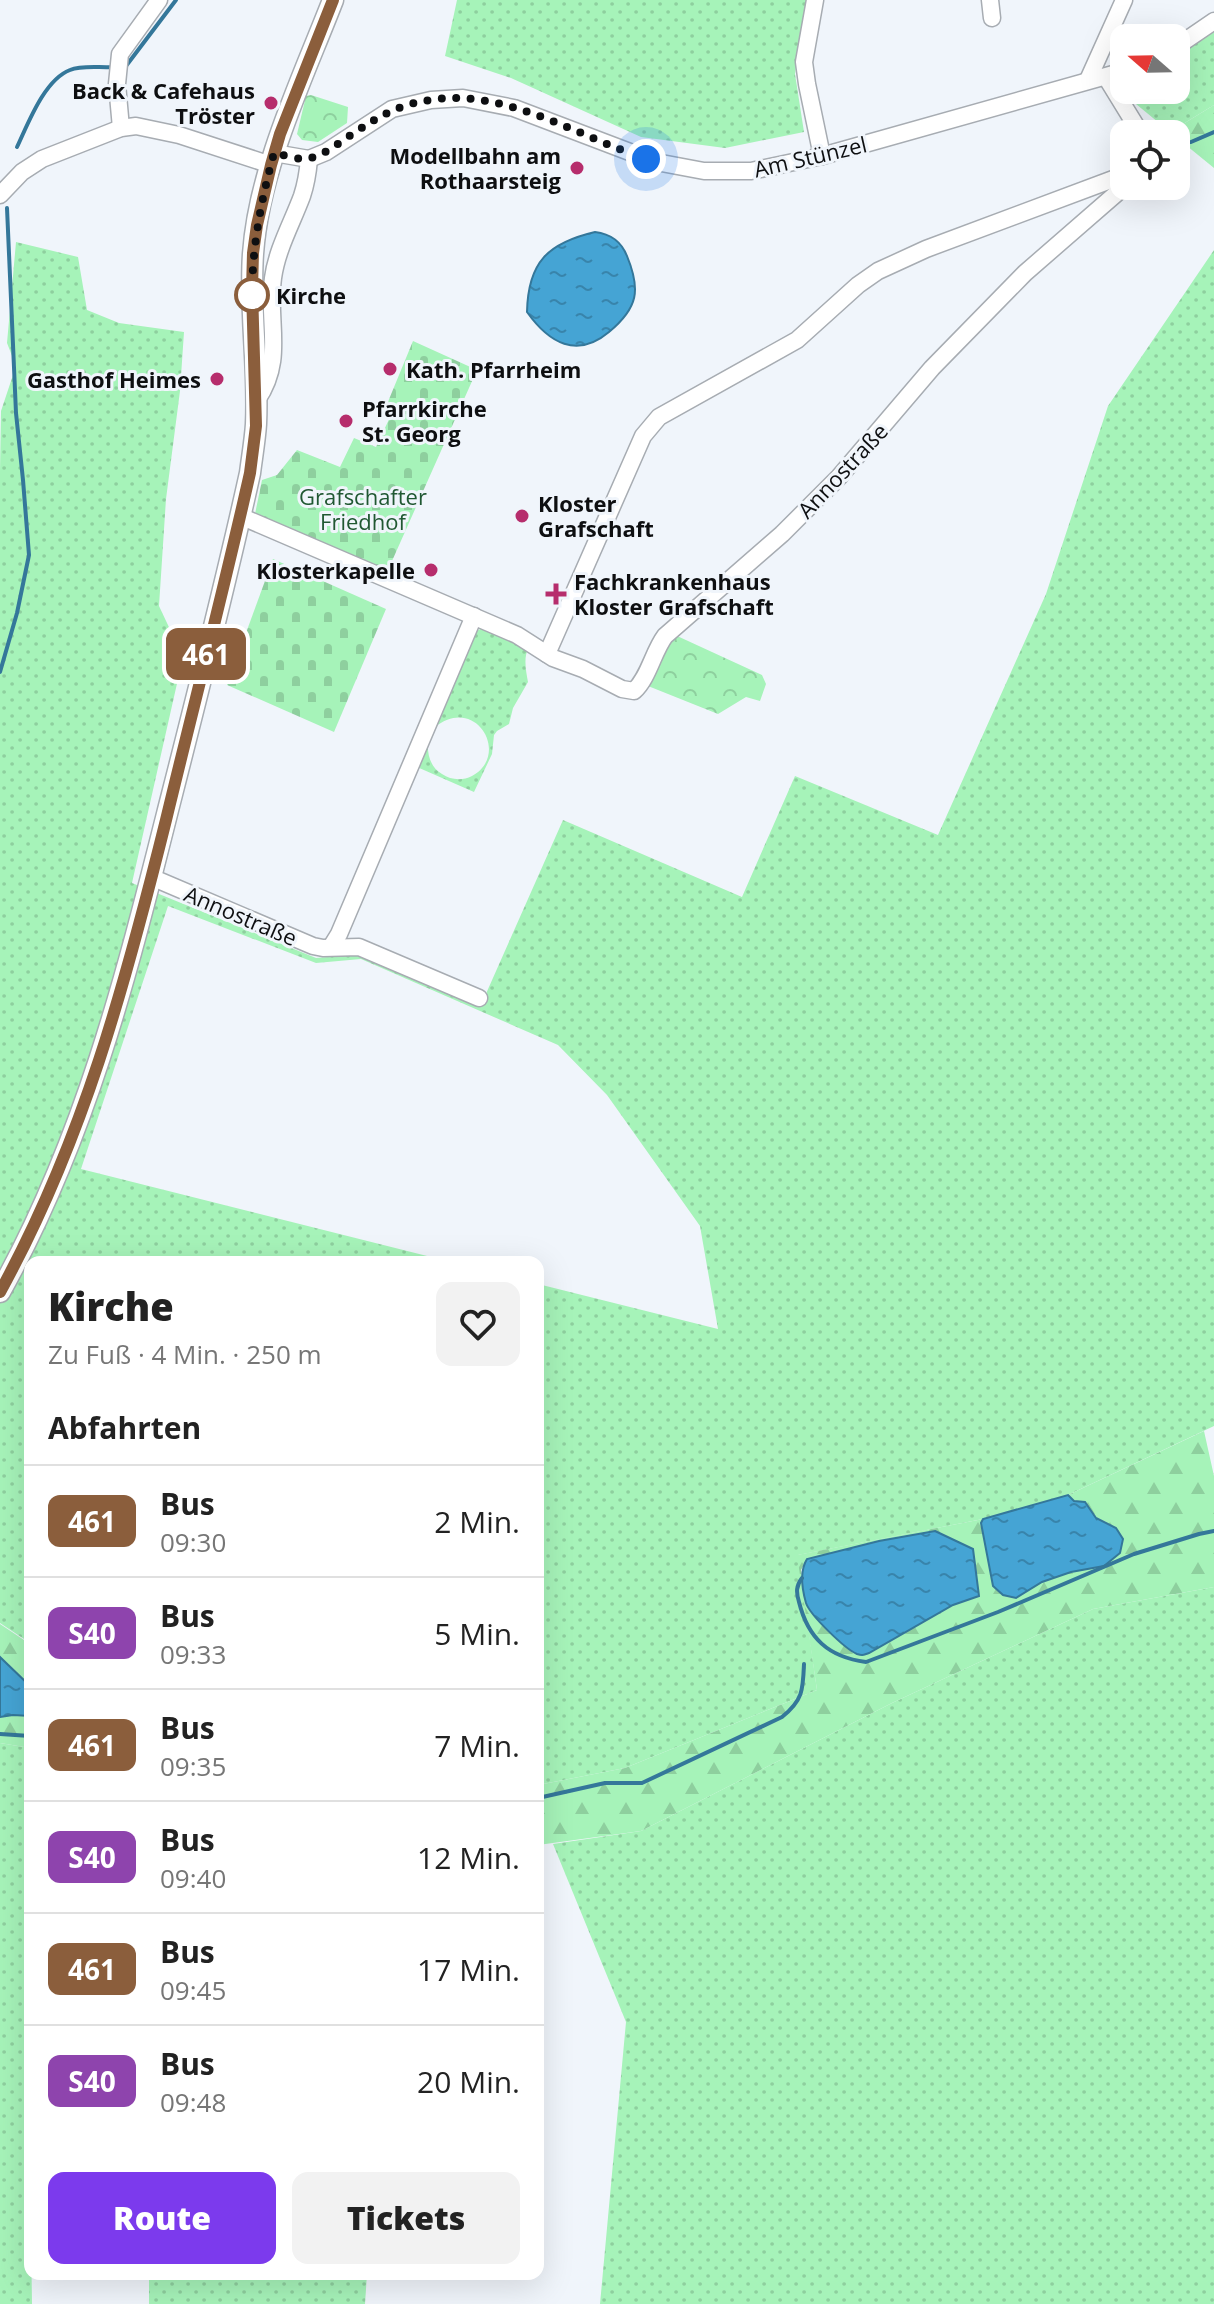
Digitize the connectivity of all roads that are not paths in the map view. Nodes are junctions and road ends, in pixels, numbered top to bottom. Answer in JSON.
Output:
{"nodes":[{"id":1,"x":159,"y":0,"type":"edge"},
{"id":2,"x":333,"y":0,"type":"edge"},
{"id":3,"x":815,"y":0,"type":"edge"},
{"id":4,"x":990,"y":0,"type":"edge"},
{"id":5,"x":1124,"y":0,"type":"edge"},
{"id":6,"x":992,"y":18,"type":"dead end"},
{"id":7,"x":1214,"y":21,"type":"edge"},
{"id":8,"x":1190,"y":37,"type":"edge"},
{"id":9,"x":1110,"y":76,"type":"edge"},
{"id":10,"x":1106,"y":77,"type":"junction"},
{"id":11,"x":1088,"y":80,"type":"junction"},
{"id":12,"x":1132,"y":120,"type":"edge"},
{"id":13,"x":121,"y":128,"type":"junction"},
{"id":14,"x":822,"y":156,"type":"junction"},
{"id":15,"x":272,"y":159,"type":"junction"},
{"id":16,"x":309,"y":159,"type":"junction"},
{"id":17,"x":1110,"y":180,"type":"edge"},
{"id":18,"x":2,"y":188,"type":"edge"},
{"id":19,"x":1110,"y":199,"type":"edge"},
{"id":20,"x":257,"y":400,"type":"junction"},
{"id":21,"x":240,"y":516,"type":"junction"},
{"id":22,"x":474,"y":616,"type":"junction"},
{"id":23,"x":547,"y":654,"type":"junction"},
{"id":24,"x":151,"y":877,"type":"junction"},
{"id":25,"x":331,"y":947,"type":"junction"},
{"id":26,"x":479,"y":998,"type":"dead end"},
{"id":27,"x":0,"y":1292,"type":"edge"}],
"edges":[{"from":1,"to":13,"type":"street"},
{"from":2,"to":15,"type":"street"},
{"from":3,"to":14,"type":"street"},
{"from":4,"to":6,"type":"street"},
{"from":5,"to":11,"type":"street"},
{"from":7,"to":8,"type":"street"},
{"from":9,"to":10,"type":"street","name":"Am Stünzel"},
{"from":10,"to":11,"type":"street","name":"Am Stünzel"},
{"from":10,"to":12,"type":"street"},
{"from":11,"to":14,"type":"street","name":"Am Stünzel"},
{"from":13,"to":15,"type":"street"},
{"from":13,"to":18,"type":"street"},
{"from":14,"to":16,"type":"street","name":"Am Stünzel"},
{"from":15,"to":16,"type":"street"},
{"from":15,"to":20,"type":"street"},
{"from":16,"to":20,"type":"street"},
{"from":17,"to":23,"type":"street"},
{"from":19,"to":23,"type":"street","name":"Annostraße"},
{"from":20,"to":21,"type":"street"},
{"from":21,"to":22,"type":"street","name":"Annostraße"},
{"from":21,"to":24,"type":"street"},
{"from":22,"to":23,"type":"street","name":"Annostraße"},
{"from":22,"to":25,"type":"street"},
{"from":24,"to":25,"type":"street","name":"Annostraße"},
{"from":24,"to":27,"type":"street"},
{"from":25,"to":26,"type":"street","name":"Annostraße"}]}
